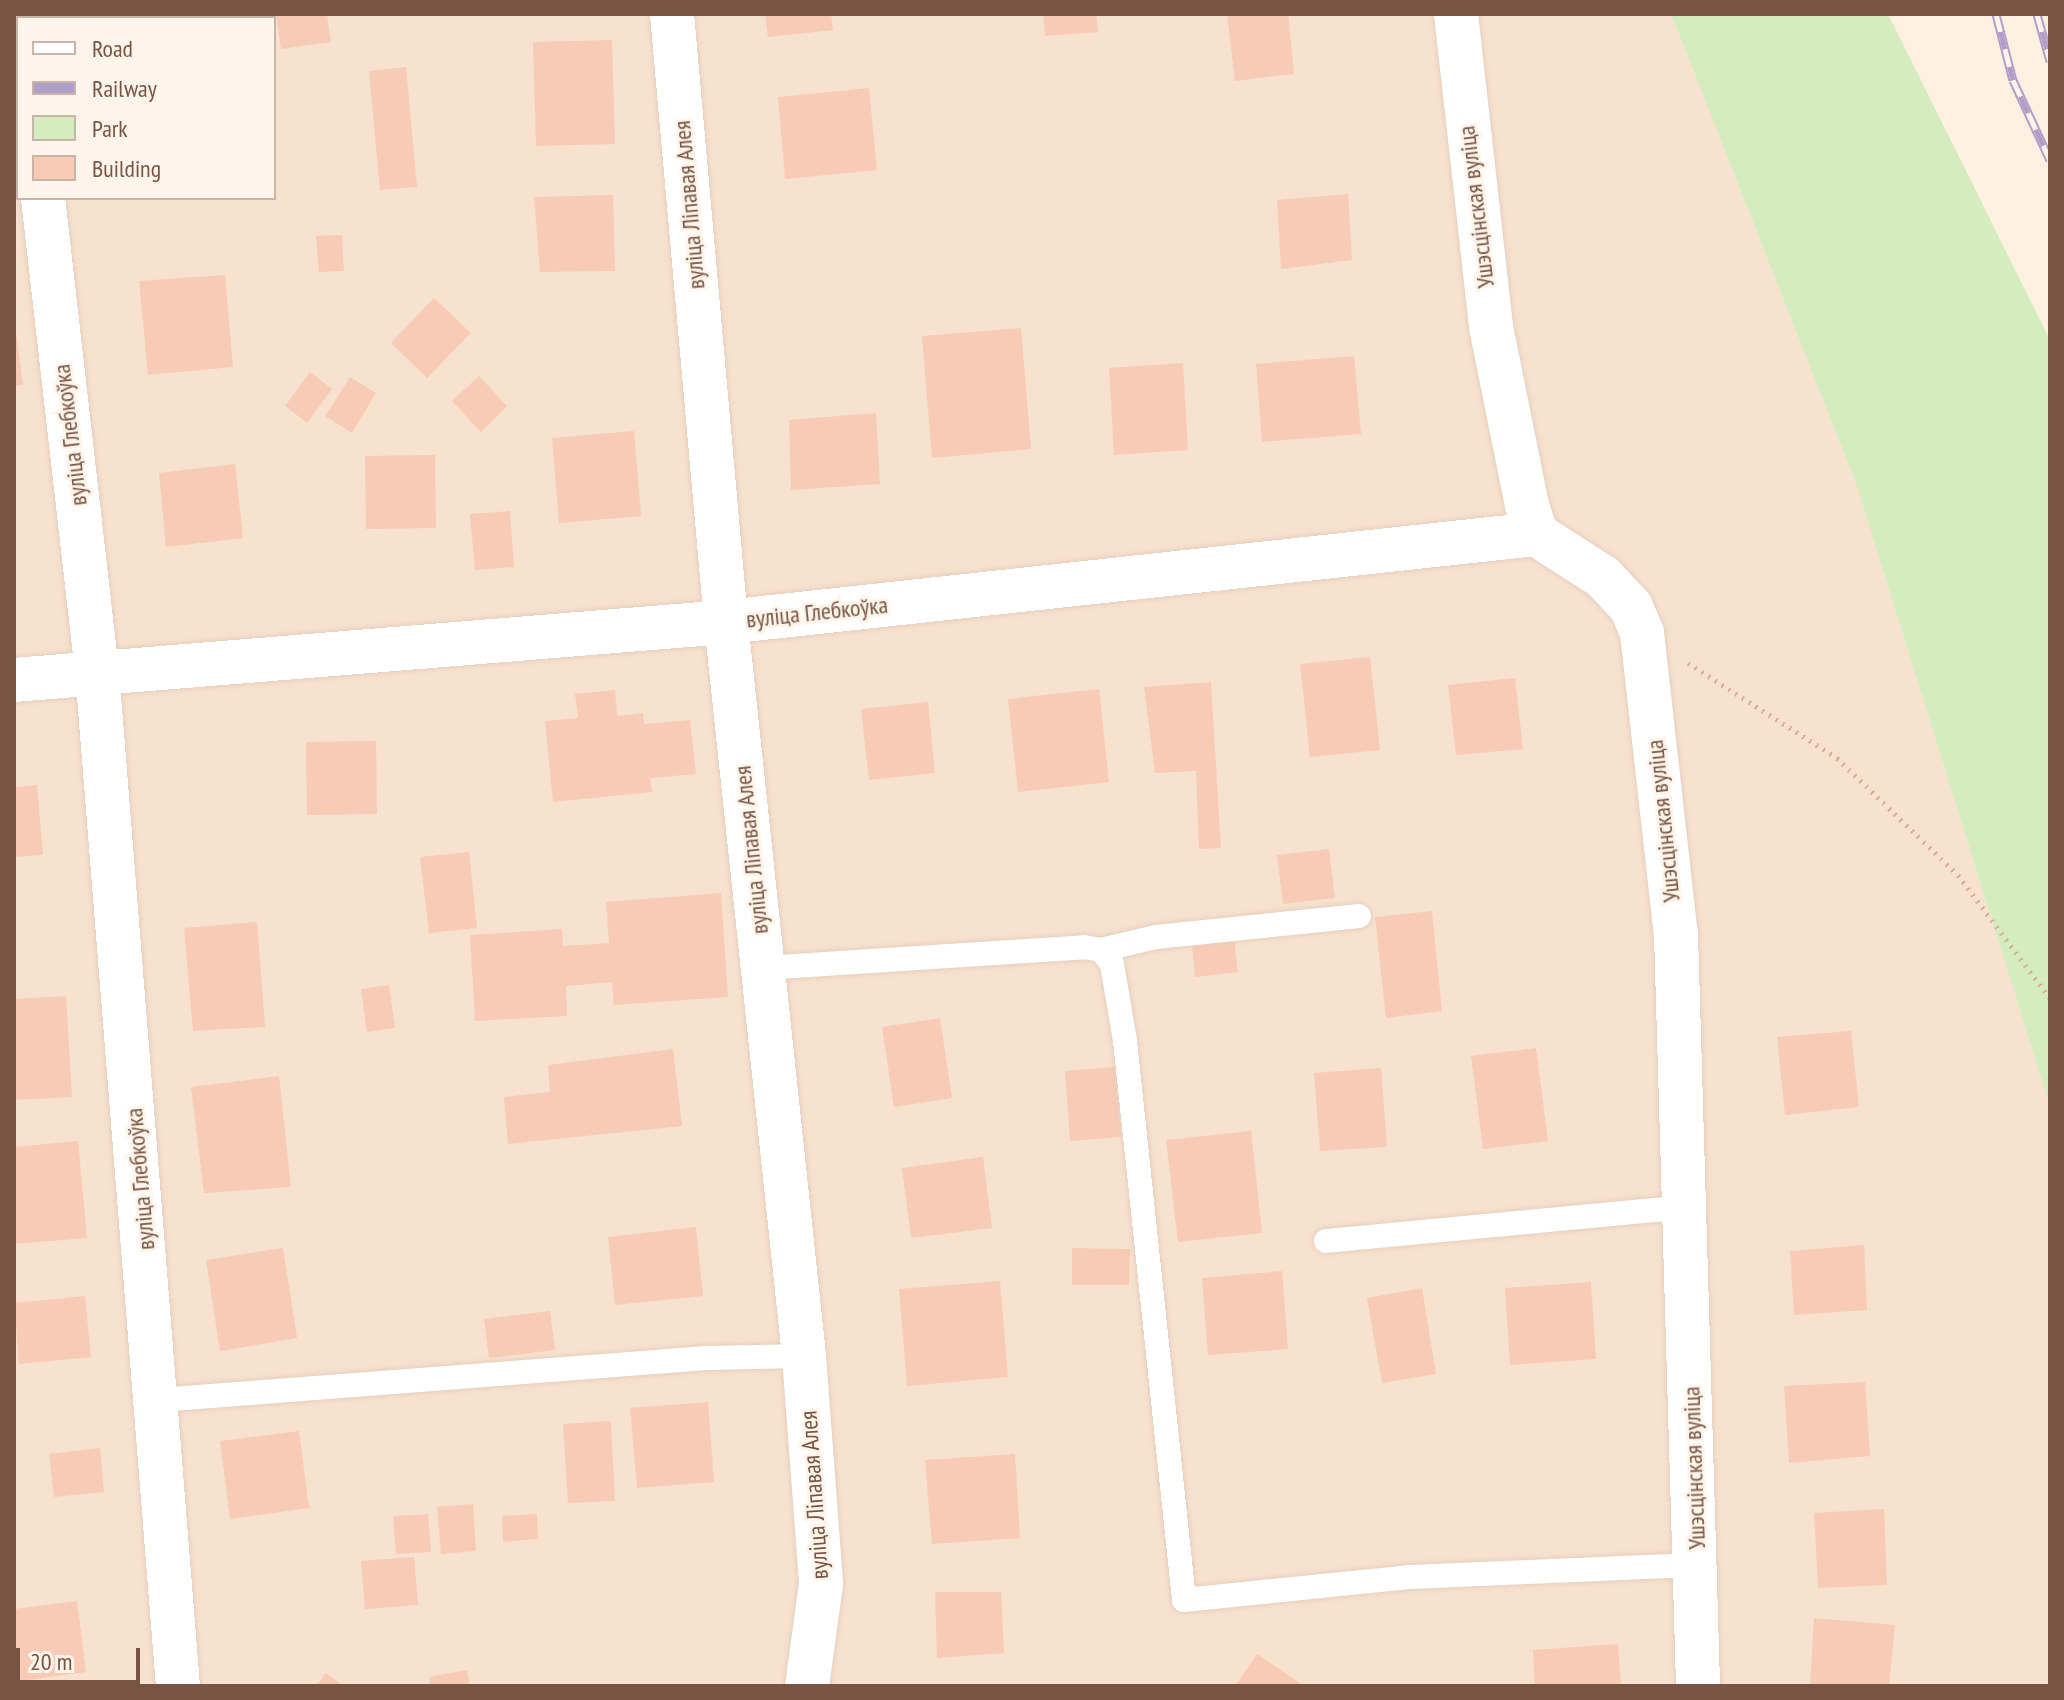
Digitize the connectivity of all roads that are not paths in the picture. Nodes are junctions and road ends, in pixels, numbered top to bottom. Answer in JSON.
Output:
{"nodes":[{"id":1,"x":672,"y":14,"type":"edge"},
{"id":2,"x":1456,"y":14,"type":"edge"},
{"id":3,"x":43,"y":200,"type":"edge"},
{"id":4,"x":1536,"y":534,"type":"junction"},
{"id":5,"x":726,"y":622,"type":"junction"},
{"id":6,"x":97,"y":671,"type":"junction"},
{"id":7,"x":14,"y":680,"type":"edge"},
{"id":8,"x":1359,"y":916,"type":"dead end"},
{"id":9,"x":1101,"y":950,"type":"junction"},
{"id":10,"x":763,"y":968,"type":"junction"},
{"id":11,"x":1687,"y":1207,"type":"junction"},
{"id":12,"x":1326,"y":1241,"type":"dead end"},
{"id":13,"x":804,"y":1356,"type":"junction"},
{"id":14,"x":159,"y":1400,"type":"junction"},
{"id":15,"x":1697,"y":1565,"type":"junction"},
{"id":16,"x":178,"y":1686,"type":"edge"},
{"id":17,"x":807,"y":1686,"type":"edge"},
{"id":18,"x":1698,"y":1686,"type":"edge"}],
"edges":[{"from":1,"to":5,"type":"street","name":"вуліца Ліпавая Алея"},
{"from":2,"to":4,"type":"street","name":"Ушэсцінская вуліца"},
{"from":3,"to":6,"type":"street","name":"вуліца Глебкоўка"},
{"from":4,"to":5,"type":"street","name":"вуліца Глебкоўка"},
{"from":4,"to":11,"type":"street","name":"Ушэсцінская вуліца"},
{"from":5,"to":6,"type":"street","name":"вуліца Глебкоўка"},
{"from":5,"to":10,"type":"street","name":"вуліца Ліпавая Алея"},
{"from":6,"to":7,"type":"street","name":"вуліца Глебкоўка"},
{"from":6,"to":14,"type":"street","name":"вуліца Глебкоўка"},
{"from":8,"to":9,"type":"lane"},
{"from":9,"to":10,"type":"lane"},
{"from":9,"to":15,"type":"lane"},
{"from":10,"to":13,"type":"street","name":"вуліца Ліпавая Алея"},
{"from":11,"to":12,"type":"lane"},
{"from":11,"to":15,"type":"street","name":"Ушэсцінская вуліца"},
{"from":13,"to":14,"type":"lane"},
{"from":13,"to":17,"type":"street","name":"вуліца Ліпавая Алея"},
{"from":14,"to":16,"type":"street","name":"вуліца Глебкоўка"},
{"from":15,"to":18,"type":"street","name":"Ушэсцінская вуліца"}]}
